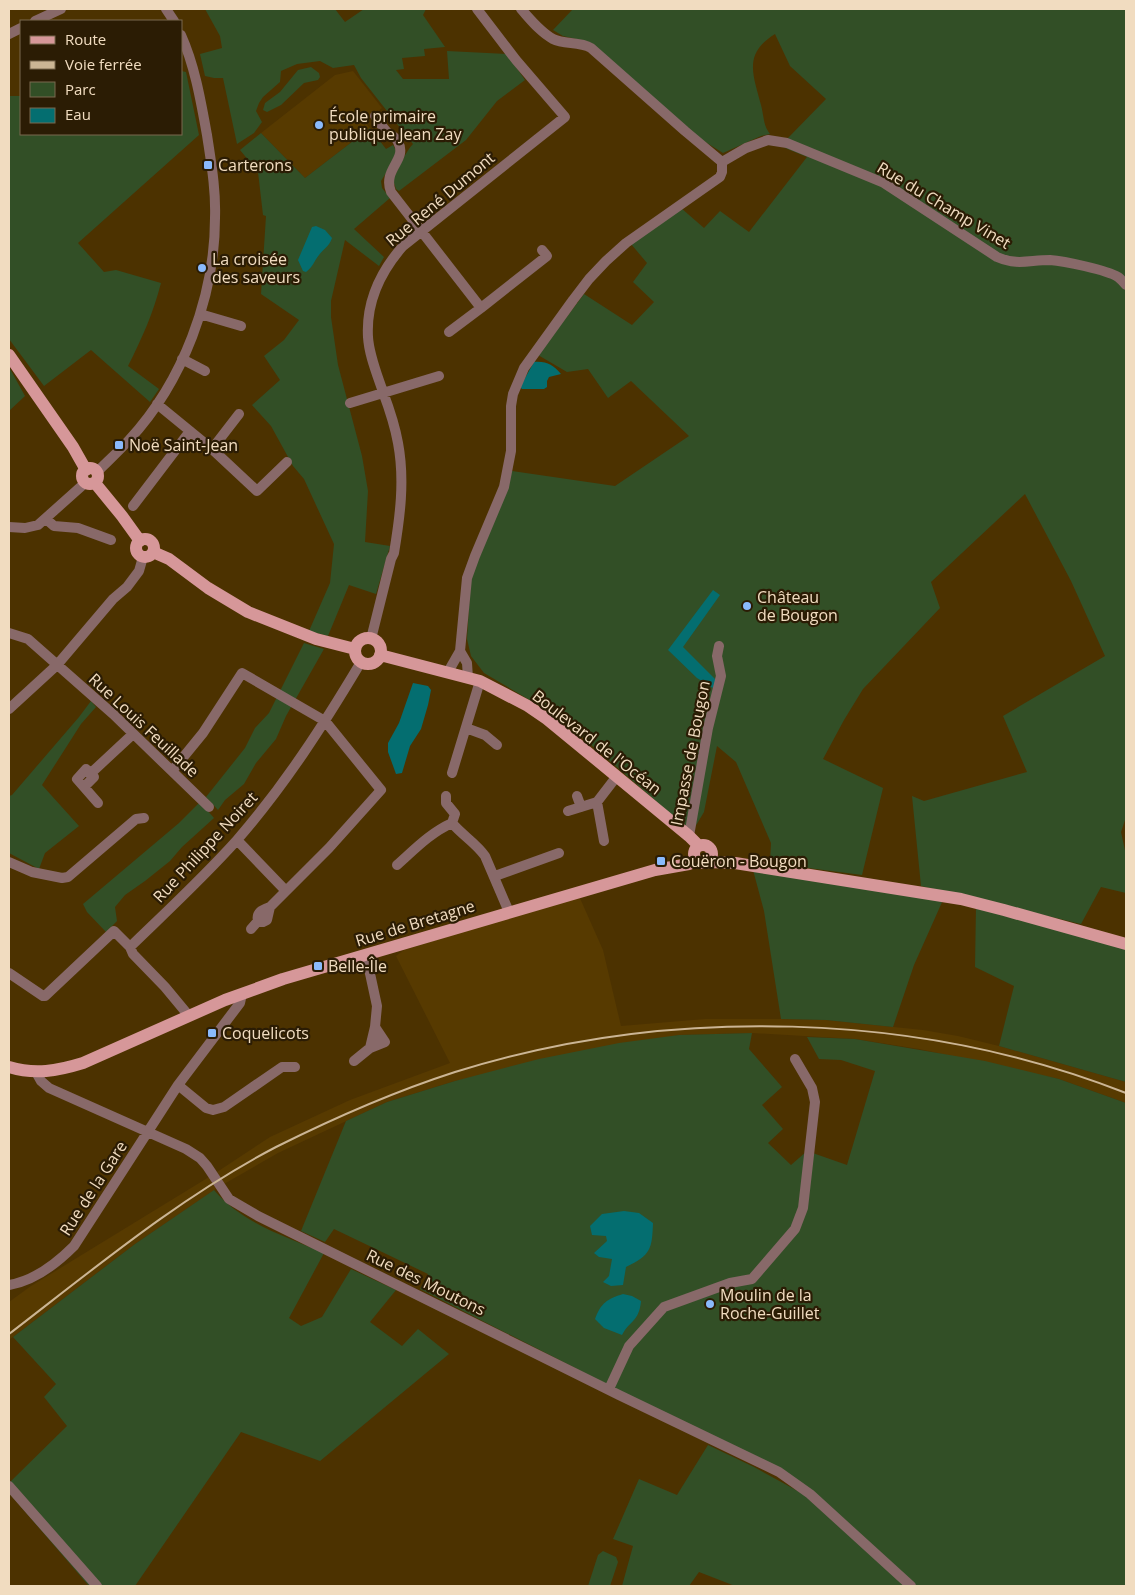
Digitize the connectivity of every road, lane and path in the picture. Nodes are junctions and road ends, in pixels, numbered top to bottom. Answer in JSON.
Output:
{"nodes":[{"id":1,"x":61,"y":9,"type":"edge"},
{"id":2,"x":166,"y":9,"type":"edge"},
{"id":3,"x":477,"y":9,"type":"edge"},
{"id":4,"x":521,"y":9,"type":"edge"},
{"id":5,"x":37,"y":20,"type":"edge"},
{"id":6,"x":173,"y":20,"type":"edge"},
{"id":7,"x":182,"y":38,"type":"edge"},
{"id":8,"x":374,"y":116,"type":"dead end"},
{"id":9,"x":722,"y":162,"type":"junction"},
{"id":10,"x":421,"y":230,"type":"junction"},
{"id":11,"x":542,"y":250,"type":"dead end"},
{"id":12,"x":1126,"y":286,"type":"edge"},
{"id":13,"x":481,"y":308,"type":"junction"},
{"id":14,"x":200,"y":314,"type":"junction"},
{"id":15,"x":241,"y":326,"type":"dead end"},
{"id":16,"x":450,"y":332,"type":"dead end"},
{"id":17,"x":9,"y":355,"type":"edge"},
{"id":18,"x":182,"y":359,"type":"junction"},
{"id":19,"x":205,"y":371,"type":"dead end"},
{"id":20,"x":439,"y":376,"type":"dead end"},
{"id":21,"x":383,"y":393,"type":"junction"},
{"id":22,"x":350,"y":403,"type":"dead end"},
{"id":23,"x":157,"y":404,"type":"junction"},
{"id":24,"x":238,"y":414,"type":"dead end"},
{"id":25,"x":190,"y":431,"type":"junction"},
{"id":26,"x":212,"y":449,"type":"junction"},
{"id":27,"x":287,"y":462,"type":"dead end"},
{"id":28,"x":91,"y":477,"type":"junction"},
{"id":29,"x":133,"y":506,"type":"dead end"},
{"id":30,"x":46,"y":519,"type":"junction"},
{"id":31,"x":9,"y":527,"type":"edge"},
{"id":32,"x":111,"y":540,"type":"dead end"},
{"id":33,"x":148,"y":554,"type":"junction"},
{"id":34,"x":9,"y":632,"type":"edge"},
{"id":35,"x":371,"y":639,"type":"junction"},
{"id":36,"x":719,"y":646,"type":"dead end"},
{"id":37,"x":355,"y":649,"type":"junction"},
{"id":38,"x":460,"y":651,"type":"junction"},
{"id":39,"x":380,"y":655,"type":"junction"},
{"id":40,"x":362,"y":662,"type":"junction"},
{"id":41,"x":57,"y":665,"type":"junction"},
{"id":42,"x":448,"y":672,"type":"junction"},
{"id":43,"x":474,"y":679,"type":"junction"},
{"id":44,"x":9,"y":709,"type":"edge"},
{"id":45,"x":325,"y":721,"type":"junction"},
{"id":46,"x":466,"y":728,"type":"junction"},
{"id":47,"x":133,"y":734,"type":"junction"},
{"id":48,"x":496,"y":745,"type":"dead end"},
{"id":49,"x":172,"y":771,"type":"junction"},
{"id":50,"x":452,"y":773,"type":"dead end"},
{"id":51,"x":617,"y":776,"type":"junction"},
{"id":52,"x":446,"y":796,"type":"dead end"},
{"id":53,"x":577,"y":796,"type":"dead end"},
{"id":54,"x":597,"y":802,"type":"junction"},
{"id":55,"x":98,"y":803,"type":"dead end"},
{"id":56,"x":209,"y":807,"type":"dead end"},
{"id":57,"x":581,"y":807,"type":"junction"},
{"id":58,"x":568,"y":811,"type":"dead end"},
{"id":59,"x":144,"y":818,"type":"dead end"},
{"id":60,"x":452,"y":823,"type":"junction"},
{"id":61,"x":689,"y":836,"type":"junction"},
{"id":62,"x":237,"y":840,"type":"junction"},
{"id":63,"x":604,"y":841,"type":"dead end"},
{"id":64,"x":559,"y":853,"type":"dead end"},
{"id":65,"x":706,"y":857,"type":"junction"},
{"id":66,"x":9,"y":862,"type":"edge"},
{"id":67,"x":397,"y":865,"type":"dead end"},
{"id":68,"x":495,"y":876,"type":"junction"},
{"id":69,"x":286,"y":891,"type":"junction"},
{"id":70,"x":509,"y":912,"type":"junction"},
{"id":71,"x":254,"y":925,"type":"dead end"},
{"id":72,"x":1126,"y":944,"type":"edge"},
{"id":73,"x":130,"y":947,"type":"junction"},
{"id":74,"x":366,"y":955,"type":"junction"},
{"id":75,"x":9,"y":973,"type":"edge"},
{"id":76,"x":242,"y":994,"type":"junction"},
{"id":77,"x":189,"y":1016,"type":"junction"},
{"id":78,"x":795,"y":1059,"type":"dead end"},
{"id":79,"x":354,"y":1061,"type":"dead end"},
{"id":80,"x":295,"y":1066,"type":"dead end"},
{"id":81,"x":9,"y":1067,"type":"edge"},
{"id":82,"x":42,"y":1072,"type":"junction"},
{"id":83,"x":178,"y":1084,"type":"junction"},
{"id":84,"x":147,"y":1132,"type":"junction"},
{"id":85,"x":9,"y":1285,"type":"edge"},
{"id":86,"x":609,"y":1389,"type":"junction"},
{"id":87,"x":9,"y":1486,"type":"edge"},
{"id":88,"x":97,"y":1586,"type":"edge"},
{"id":89,"x":911,"y":1586,"type":"edge"}],
"edges":[{"from":1,"to":5,"type":"street"},
{"from":2,"to":6,"type":"street"},
{"from":3,"to":10,"type":"street","name":"Rue René Dumont"},
{"from":4,"to":9,"type":"street"},
{"from":7,"to":14,"type":"street"},
{"from":8,"to":10,"type":"street"},
{"from":9,"to":12,"type":"street","name":"Rue du Champ Vinet"},
{"from":9,"to":38,"type":"street"},
{"from":10,"to":13,"type":"street"},
{"from":10,"to":21,"type":"street","name":"Rue René Dumont"},
{"from":11,"to":13,"type":"street"},
{"from":13,"to":16,"type":"street"},
{"from":14,"to":15,"type":"street"},
{"from":14,"to":18,"type":"street"},
{"from":17,"to":28,"type":"main road"},
{"from":18,"to":19,"type":"street"},
{"from":18,"to":23,"type":"street"},
{"from":20,"to":21,"type":"street"},
{"from":21,"to":22,"type":"street"},
{"from":21,"to":35,"type":"street","name":"Rue René Dumont"},
{"from":23,"to":25,"type":"street"},
{"from":23,"to":28,"type":"street"},
{"from":24,"to":26,"type":"street"},
{"from":25,"to":26,"type":"street"},
{"from":25,"to":29,"type":"street"},
{"from":26,"to":27,"type":"street"},
{"from":28,"to":30,"type":"street"},
{"from":28,"to":33,"type":"main road"},
{"from":30,"to":31,"type":"street"},
{"from":30,"to":32,"type":"street"},
{"from":33,"to":37,"type":"main road"},
{"from":33,"to":41,"type":"street"},
{"from":34,"to":41,"type":"street","name":"Rue Louis Feuillade"},
{"from":35,"to":37,"type":"main road"},
{"from":35,"to":39,"type":"main road"},
{"from":36,"to":61,"type":"street","name":"Impasse de Bougon"},
{"from":37,"to":40,"type":"main road"},
{"from":38,"to":42,"type":"street"},
{"from":38,"to":43,"type":"street"},
{"from":39,"to":40,"type":"main road"},
{"from":39,"to":42,"type":"main road","name":"Boulevard de l'Océan"},
{"from":40,"to":45,"type":"street","name":"Rue Philippe Noiret"},
{"from":41,"to":44,"type":"street"},
{"from":41,"to":47,"type":"street","name":"Rue Louis Feuillade"},
{"from":42,"to":43,"type":"main road","name":"Boulevard de l'Océan"},
{"from":43,"to":46,"type":"street"},
{"from":43,"to":51,"type":"main road","name":"Boulevard de l'Océan"},
{"from":45,"to":49,"type":"street"},
{"from":45,"to":62,"type":"street","name":"Rue Philippe Noiret"},
{"from":45,"to":69,"type":"street"},
{"from":46,"to":48,"type":"street"},
{"from":46,"to":50,"type":"street"},
{"from":47,"to":49,"type":"street","name":"Rue Louis Feuillade"},
{"from":47,"to":55,"type":"street"},
{"from":49,"to":56,"type":"street","name":"Rue Louis Feuillade"},
{"from":51,"to":54,"type":"street"},
{"from":51,"to":61,"type":"main road","name":"Boulevard de l'Océan"},
{"from":52,"to":60,"type":"street"},
{"from":53,"to":57,"type":"street"},
{"from":54,"to":57,"type":"street"},
{"from":54,"to":63,"type":"street"},
{"from":57,"to":58,"type":"street"},
{"from":59,"to":66,"type":"street"},
{"from":60,"to":67,"type":"street"},
{"from":60,"to":68,"type":"street"},
{"from":61,"to":65,"type":"main road","name":"Boulevard de l'Océan"},
{"from":62,"to":69,"type":"street"},
{"from":62,"to":73,"type":"street","name":"Rue Philippe Noiret"},
{"from":64,"to":68,"type":"street"},
{"from":65,"to":70,"type":"main road","name":"Rue de Bretagne"},
{"from":65,"to":72,"type":"main road","name":"Rue de Bretagne"},
{"from":68,"to":70,"type":"street"},
{"from":69,"to":71,"type":"street"},
{"from":70,"to":74,"type":"main road","name":"Rue de Bretagne"},
{"from":73,"to":75,"type":"street"},
{"from":73,"to":77,"type":"street"},
{"from":74,"to":76,"type":"main road","name":"Rue de Bretagne"},
{"from":74,"to":79,"type":"street"},
{"from":76,"to":77,"type":"main road","name":"Rue de Bretagne"},
{"from":76,"to":83,"type":"street","name":"Rue de la Gare"},
{"from":77,"to":82,"type":"main road","name":"Rue de Bretagne"},
{"from":78,"to":86,"type":"street"},
{"from":80,"to":83,"type":"street"},
{"from":81,"to":82,"type":"main road"},
{"from":82,"to":84,"type":"street","name":"Rue des Moutons"},
{"from":83,"to":84,"type":"street","name":"Rue de la Gare"},
{"from":84,"to":85,"type":"street","name":"Rue de la Gare"},
{"from":84,"to":86,"type":"street","name":"Rue des Moutons"},
{"from":86,"to":89,"type":"street","name":"Rue des Moutons"},
{"from":87,"to":88,"type":"street"}]}
